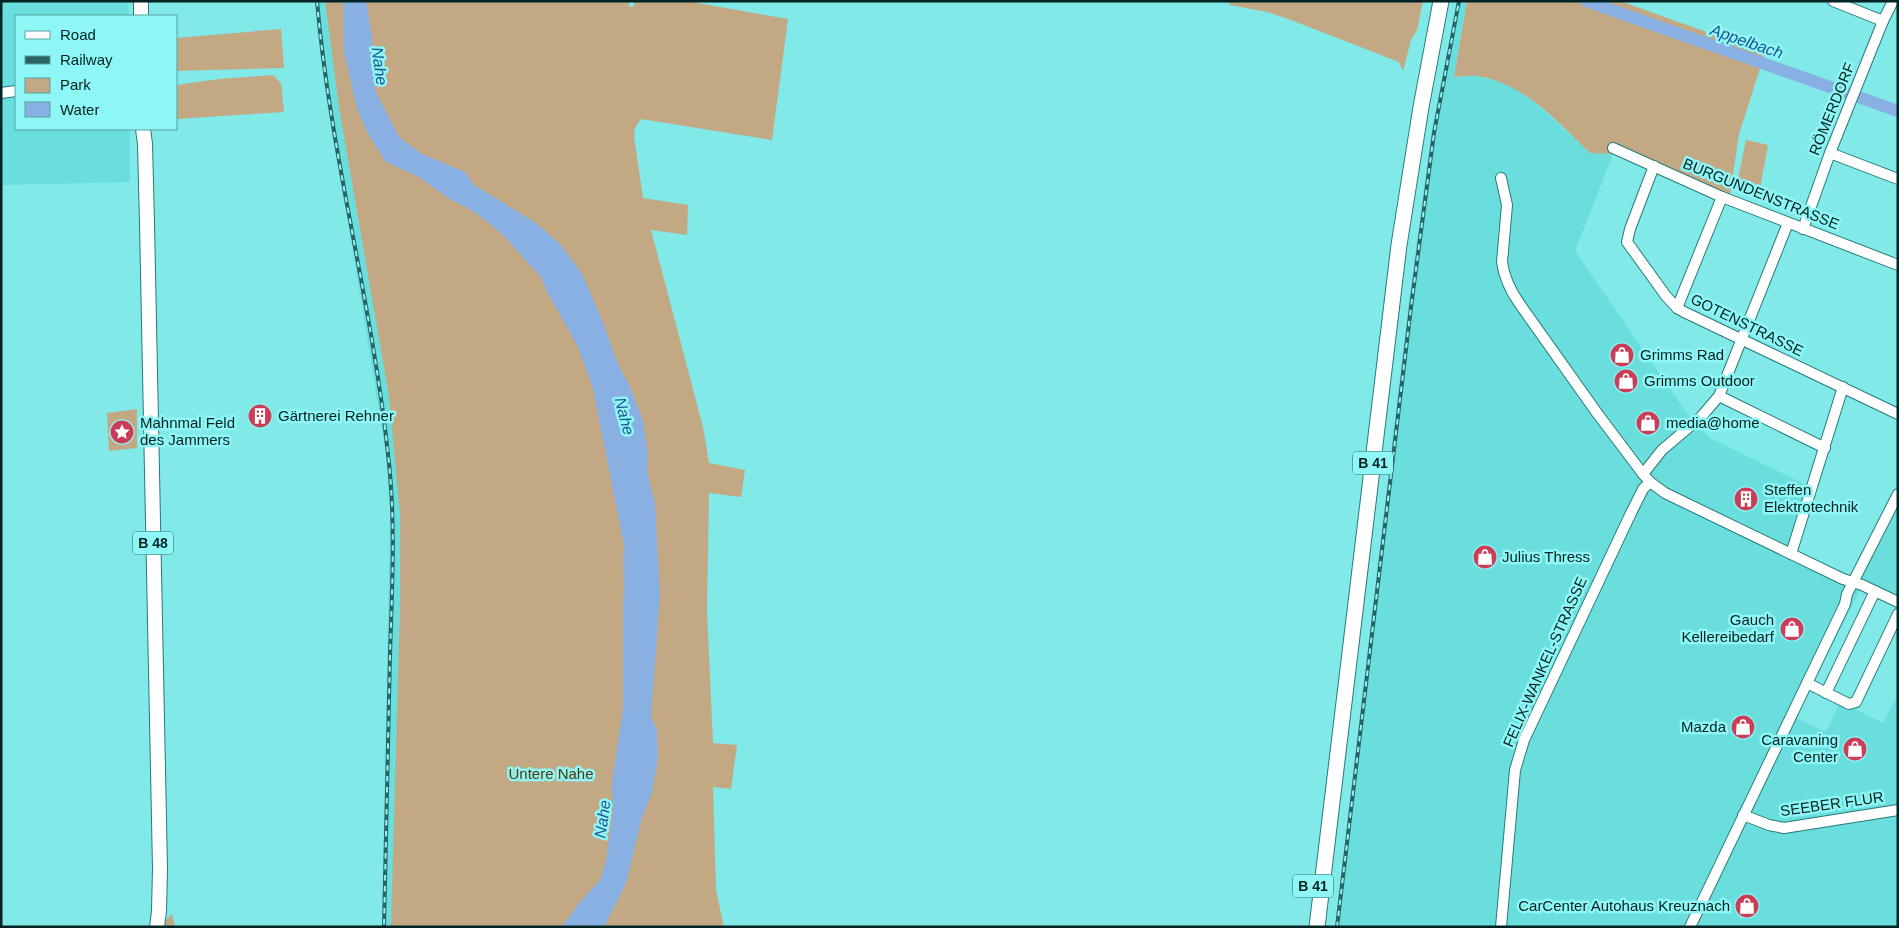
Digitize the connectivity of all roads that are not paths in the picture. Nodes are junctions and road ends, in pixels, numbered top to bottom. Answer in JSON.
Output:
{"nodes":[{"id":1,"x":1432,"y":1,"type":"edge"},
{"id":2,"x":1441,"y":1,"type":"edge"},
{"id":3,"x":1833,"y":1,"type":"edge"},
{"id":4,"x":1893,"y":1,"type":"edge"},
{"id":5,"x":1883,"y":21,"type":"junction"},
{"id":6,"x":15,"y":91,"type":"edge"},
{"id":7,"x":1,"y":93,"type":"edge"},
{"id":8,"x":143,"y":130,"type":"edge"},
{"id":9,"x":147,"y":130,"type":"edge"},
{"id":10,"x":145,"y":144,"type":"junction"},
{"id":11,"x":1613,"y":148,"type":"dead end"},
{"id":12,"x":1830,"y":153,"type":"junction"},
{"id":13,"x":1654,"y":166,"type":"junction"},
{"id":14,"x":1501,"y":178,"type":"dead end"},
{"id":15,"x":1898,"y":179,"type":"edge"},
{"id":16,"x":1722,"y":197,"type":"junction"},
{"id":17,"x":1788,"y":223,"type":"junction"},
{"id":18,"x":1803,"y":228,"type":"junction"},
{"id":19,"x":1898,"y":265,"type":"edge"},
{"id":20,"x":1677,"y":308,"type":"junction"},
{"id":21,"x":1742,"y":340,"type":"junction"},
{"id":22,"x":1843,"y":387,"type":"junction"},
{"id":23,"x":1719,"y":396,"type":"junction"},
{"id":24,"x":1898,"y":414,"type":"edge"},
{"id":25,"x":1825,"y":448,"type":"junction"},
{"id":26,"x":1647,"y":478,"type":"junction"},
{"id":27,"x":1898,"y":494,"type":"edge"},
{"id":28,"x":1791,"y":554,"type":"junction"},
{"id":29,"x":1853,"y":582,"type":"junction"},
{"id":30,"x":1875,"y":591,"type":"junction"},
{"id":31,"x":1898,"y":602,"type":"edge"},
{"id":32,"x":1898,"y":614,"type":"edge"},
{"id":33,"x":1807,"y":683,"type":"junction"},
{"id":34,"x":1826,"y":693,"type":"junction"},
{"id":35,"x":1898,"y":810,"type":"edge"},
{"id":36,"x":1743,"y":815,"type":"junction"},
{"id":37,"x":157,"y":927,"type":"edge"},
{"id":38,"x":1308,"y":927,"type":"edge"},
{"id":39,"x":1317,"y":927,"type":"edge"},
{"id":40,"x":1501,"y":927,"type":"edge"},
{"id":41,"x":1690,"y":927,"type":"edge"}],
"edges":[{"from":1,"to":38,"type":"highway","number":"B 41"},
{"from":2,"to":39,"type":"highway","number":"B 41"},
{"from":3,"to":5,"type":"street"},
{"from":4,"to":5,"type":"street","name":"RÖMERDORF"},
{"from":5,"to":12,"type":"street","name":"RÖMERDORF"},
{"from":6,"to":7,"type":"street"},
{"from":8,"to":10,"type":"main road","number":"B 48"},
{"from":9,"to":10,"type":"main road","number":"B 48"},
{"from":10,"to":37,"type":"main road","number":"B 48"},
{"from":11,"to":13,"type":"street","name":"BURGUNDENSTRASSE"},
{"from":12,"to":15,"type":"street"},
{"from":12,"to":18,"type":"street","name":"RÖMERDORF"},
{"from":13,"to":16,"type":"street","name":"BURGUNDENSTRASSE"},
{"from":13,"to":20,"type":"street","name":"GOTENSTRASSE"},
{"from":14,"to":26,"type":"street"},
{"from":16,"to":17,"type":"street","name":"BURGUNDENSTRASSE"},
{"from":16,"to":20,"type":"street"},
{"from":17,"to":18,"type":"street","name":"BURGUNDENSTRASSE"},
{"from":17,"to":21,"type":"street","name":"FELIX-WANKEL-STRASSE"},
{"from":18,"to":19,"type":"street","name":"BURGUNDENSTRASSE"},
{"from":20,"to":21,"type":"street","name":"GOTENSTRASSE"},
{"from":21,"to":22,"type":"street","name":"GOTENSTRASSE"},
{"from":21,"to":23,"type":"street","name":"FELIX-WANKEL-STRASSE"},
{"from":22,"to":24,"type":"street","name":"GOTENSTRASSE"},
{"from":22,"to":25,"type":"street"},
{"from":23,"to":25,"type":"street"},
{"from":23,"to":26,"type":"street","name":"FELIX-WANKEL-STRASSE"},
{"from":25,"to":28,"type":"street"},
{"from":26,"to":28,"type":"street"},
{"from":26,"to":40,"type":"street","name":"FELIX-WANKEL-STRASSE"},
{"from":27,"to":29,"type":"street"},
{"from":28,"to":29,"type":"street"},
{"from":29,"to":30,"type":"street"},
{"from":29,"to":33,"type":"street"},
{"from":30,"to":31,"type":"street"},
{"from":30,"to":34,"type":"street"},
{"from":32,"to":34,"type":"street"},
{"from":33,"to":34,"type":"street"},
{"from":33,"to":36,"type":"street"},
{"from":35,"to":36,"type":"street","name":"SEEBER FLUR"},
{"from":36,"to":41,"type":"street"}]}
